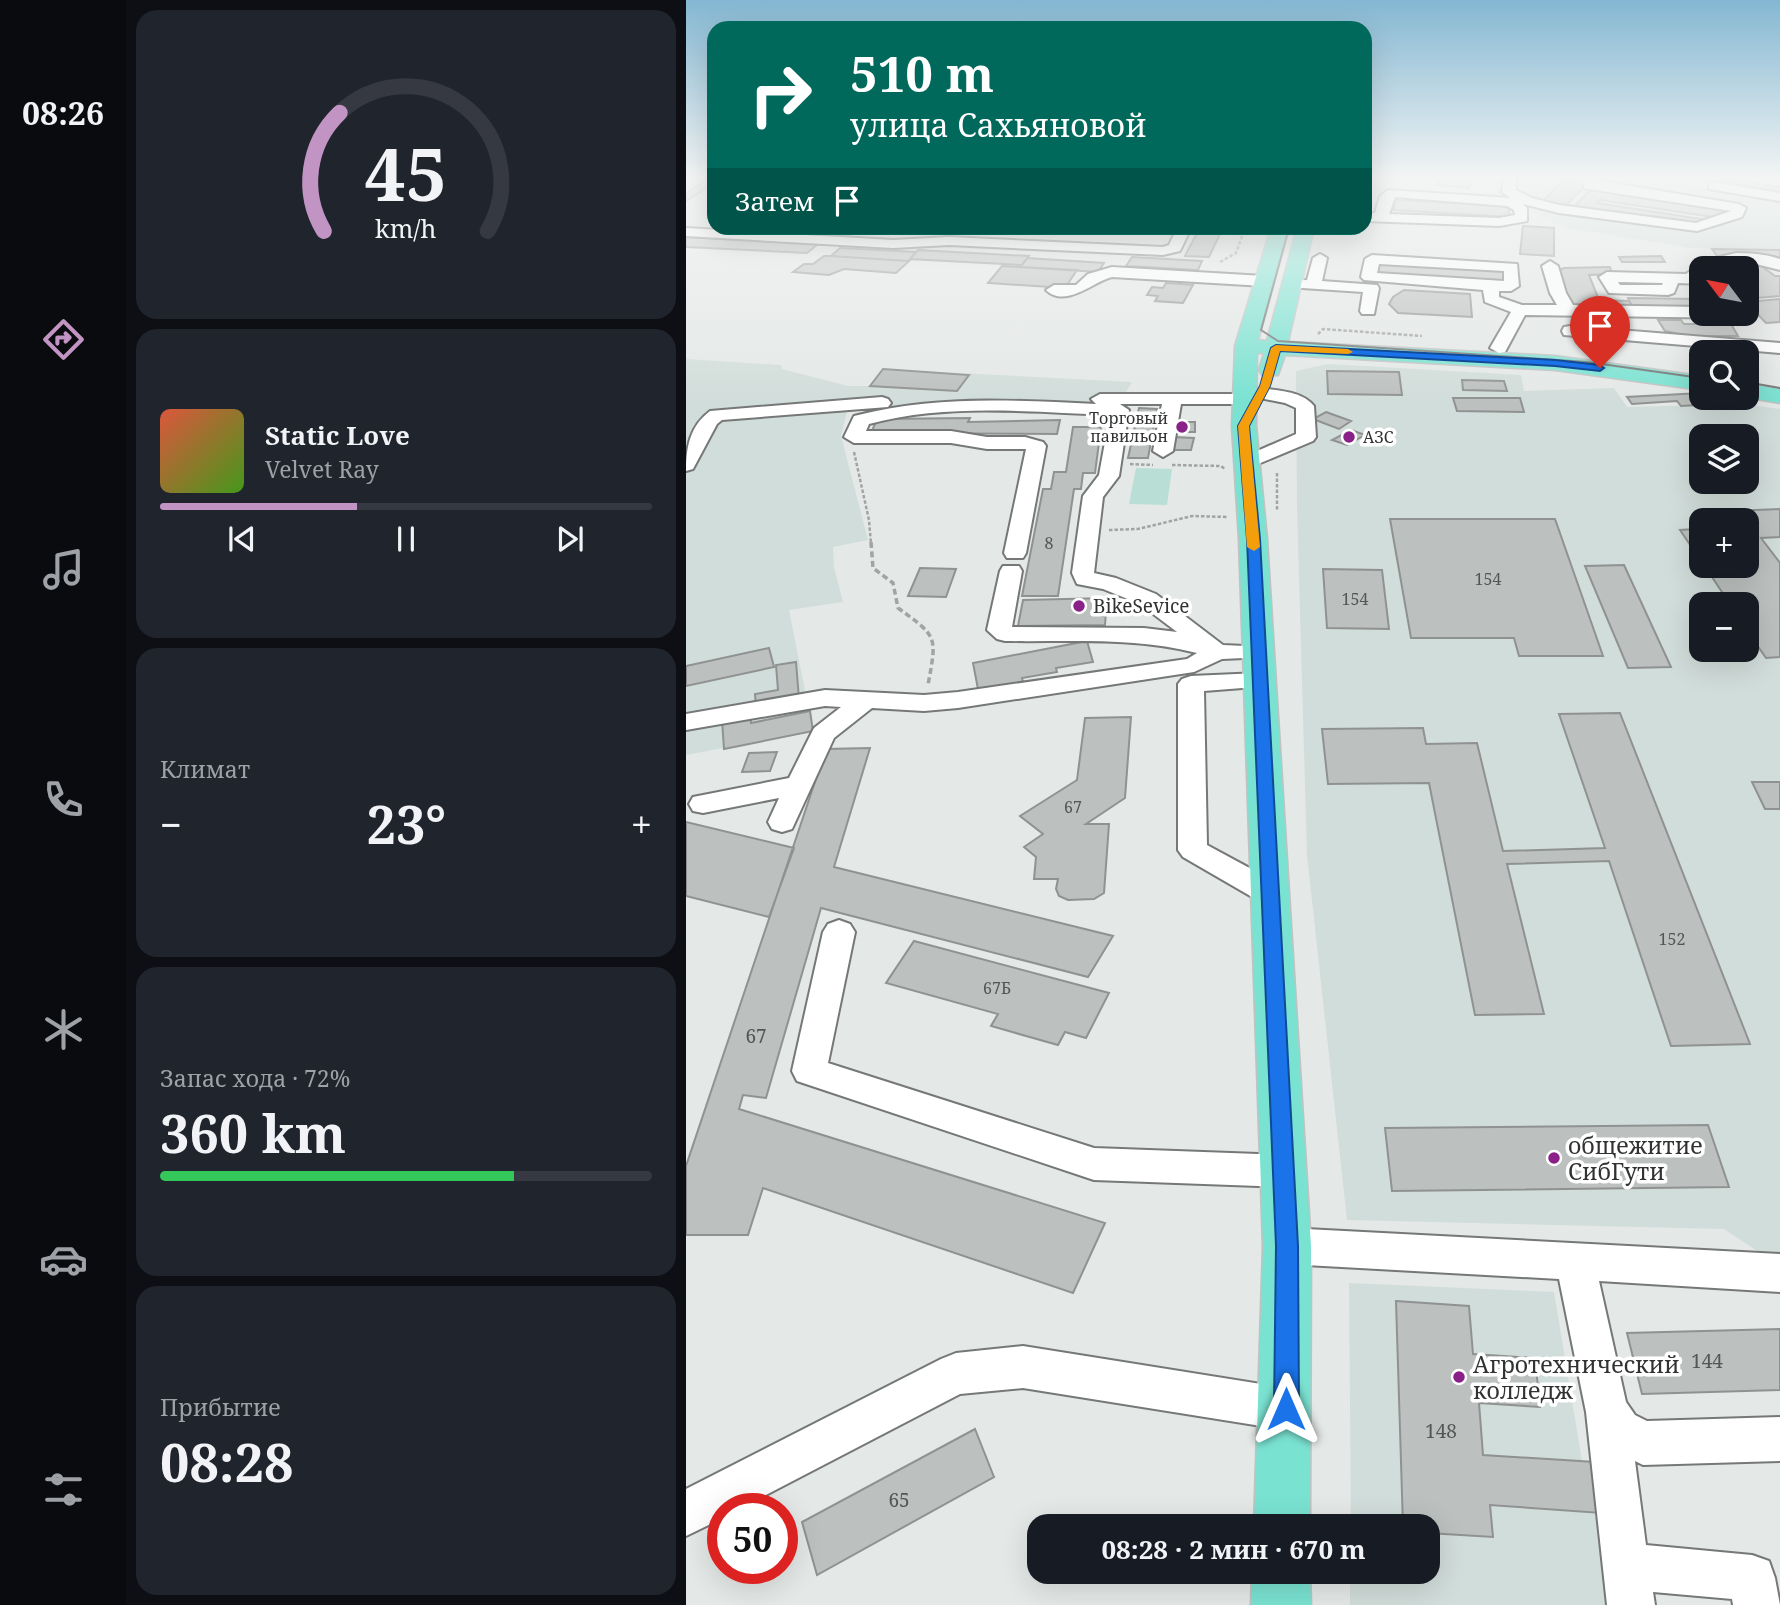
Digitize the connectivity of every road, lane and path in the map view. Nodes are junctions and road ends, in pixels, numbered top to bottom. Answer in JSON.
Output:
{"nodes":[{"id":1,"x":1120,"y":253,"type":"edge"},
{"id":2,"x":1171,"y":253,"type":"edge"},
{"id":3,"x":1236,"y":253,"type":"edge"},
{"id":4,"x":1272,"y":253,"type":"edge"},
{"id":5,"x":1300,"y":253,"type":"edge"},
{"id":6,"x":1188,"y":257,"type":"dead end"},
{"id":7,"x":1320,"y":258,"type":"dead end"},
{"id":8,"x":1759,"y":259,"type":"edge"},
{"id":9,"x":1219,"y":262,"type":"joint"},
{"id":10,"x":1780,"y":265,"type":"edge"},
{"id":11,"x":1550,"y":266,"type":"dead end"},
{"id":12,"x":1112,"y":272,"type":"junction"},
{"id":13,"x":1222,"y":278,"type":"junction"},
{"id":14,"x":1672,"y":278,"type":"dead end"},
{"id":15,"x":1689,"y":278,"type":"edge"},
{"id":16,"x":1264,"y":281,"type":"junction"},
{"id":17,"x":1292,"y":284,"type":"junction"},
{"id":18,"x":1314,"y":285,"type":"junction"},
{"id":19,"x":1492,"y":286,"type":"junction"},
{"id":20,"x":1054,"y":290,"type":"dead end"},
{"id":21,"x":1520,"y":310,"type":"junction"},
{"id":22,"x":1568,"y":310,"type":"junction"},
{"id":23,"x":1368,"y":311,"type":"dead end"},
{"id":24,"x":1689,"y":312,"type":"edge"},
{"id":25,"x":1570,"y":331,"type":"dead end"},
{"id":26,"x":1318,"y":334,"type":"dead end"},
{"id":27,"x":1434,"y":337,"type":"dead end"},
{"id":28,"x":1248,"y":339,"type":"junction"},
{"id":29,"x":1278,"y":341,"type":"junction"},
{"id":30,"x":1499,"y":348,"type":"junction"},
{"id":31,"x":1780,"y":348,"type":"edge"},
{"id":32,"x":1587,"y":360,"type":"junction"},
{"id":33,"x":1689,"y":369,"type":"edge"},
{"id":34,"x":1759,"y":379,"type":"edge"},
{"id":35,"x":1689,"y":381,"type":"edge"},
{"id":36,"x":1780,"y":383,"type":"edge"},
{"id":37,"x":1759,"y":393,"type":"edge"},
{"id":38,"x":1780,"y":396,"type":"edge"},
{"id":39,"x":1175,"y":400,"type":"junction"},
{"id":40,"x":1245,"y":431,"type":"junction"},
{"id":41,"x":854,"y":438,"type":"junction"},
{"id":42,"x":1163,"y":452,"type":"dead end"},
{"id":43,"x":1111,"y":464,"type":"junction"},
{"id":44,"x":686,"y":465,"type":"edge"},
{"id":45,"x":1238,"y":517,"type":"dead end"},
{"id":46,"x":1087,"y":531,"type":"junction"},
{"id":47,"x":1217,"y":652,"type":"junction"},
{"id":48,"x":1258,"y":667,"type":"junction"},
{"id":49,"x":867,"y":699,"type":"junction"},
{"id":50,"x":924,"y":703,"type":"junction"},
{"id":51,"x":686,"y":722,"type":"edge"},
{"id":52,"x":799,"y":785,"type":"junction"},
{"id":53,"x":703,"y":804,"type":"dead end"},
{"id":54,"x":782,"y":822,"type":"dead end"},
{"id":55,"x":1270,"y":893,"type":"junction"},
{"id":56,"x":839,"y":932,"type":"dead end"},
{"id":57,"x":1283,"y":1171,"type":"junction"},
{"id":58,"x":1287,"y":1246,"type":"junction"},
{"id":59,"x":1575,"y":1261,"type":"junction"},
{"id":60,"x":1780,"y":1273,"type":"edge"},
{"id":61,"x":1286,"y":1409,"type":"junction"},
{"id":62,"x":1607,"y":1412,"type":"junction"},
{"id":63,"x":1780,"y":1439,"type":"edge"},
{"id":64,"x":686,"y":1513,"type":"edge"},
{"id":65,"x":1282,"y":1514,"type":"edge"},
{"id":66,"x":1282,"y":1584,"type":"edge"},
{"id":67,"x":1628,"y":1586,"type":"edge"},
{"id":68,"x":1281,"y":1605,"type":"edge"},
{"id":69,"x":1756,"y":1605,"type":"edge"}],
"edges":[{"from":1,"to":12,"type":"street"},
{"from":2,"to":6,"type":"street"},
{"from":3,"to":9,"type":"path"},
{"from":4,"to":16,"type":"main road"},
{"from":5,"to":17,"type":"main road"},
{"from":7,"to":18,"type":"street"},
{"from":8,"to":10,"type":"street"},
{"from":9,"to":13,"type":"street"},
{"from":11,"to":22,"type":"street"},
{"from":12,"to":13,"type":"street"},
{"from":12,"to":20,"type":"street"},
{"from":13,"to":16,"type":"street"},
{"from":14,"to":15,"type":"street"},
{"from":16,"to":28,"type":"main road"},
{"from":17,"to":18,"type":"street"},
{"from":17,"to":29,"type":"main road"},
{"from":18,"to":23,"type":"street"},
{"from":19,"to":19,"type":"street"},
{"from":19,"to":21,"type":"street"},
{"from":21,"to":22,"type":"street"},
{"from":21,"to":30,"type":"street"},
{"from":22,"to":24,"type":"street"},
{"from":25,"to":31,"type":"street"},
{"from":26,"to":27,"type":"path"},
{"from":28,"to":29,"type":"main road"},
{"from":28,"to":40,"type":"main road"},
{"from":29,"to":30,"type":"main road"},
{"from":29,"to":32,"type":"main road"},
{"from":29,"to":40,"type":"main road"},
{"from":30,"to":32,"type":"main road"},
{"from":32,"to":33,"type":"main road"},
{"from":32,"to":35,"type":"main road"},
{"from":34,"to":36,"type":"main road"},
{"from":37,"to":38,"type":"main road"},
{"from":39,"to":40,"type":"street"},
{"from":39,"to":42,"type":"street"},
{"from":39,"to":44,"type":"street"},
{"from":40,"to":43,"type":"path"},
{"from":40,"to":48,"type":"main road"},
{"from":41,"to":43,"type":"street"},
{"from":41,"to":47,"type":"street"},
{"from":41,"to":50,"type":"path"},
{"from":43,"to":46,"type":"street"},
{"from":45,"to":46,"type":"path"},
{"from":46,"to":47,"type":"street"},
{"from":47,"to":48,"type":"street"},
{"from":47,"to":50,"type":"street"},
{"from":48,"to":55,"type":"main road"},
{"from":48,"to":55,"type":"street"},
{"from":49,"to":50,"type":"street"},
{"from":49,"to":51,"type":"street"},
{"from":49,"to":52,"type":"street"},
{"from":52,"to":53,"type":"street"},
{"from":52,"to":54,"type":"street"},
{"from":55,"to":57,"type":"main road"},
{"from":56,"to":57,"type":"street"},
{"from":57,"to":58,"type":"main road"},
{"from":58,"to":59,"type":"street"},
{"from":58,"to":61,"type":"main road"},
{"from":59,"to":60,"type":"street"},
{"from":59,"to":62,"type":"street"},
{"from":61,"to":64,"type":"street"},
{"from":61,"to":65,"type":"main road"},
{"from":62,"to":63,"type":"street"},
{"from":62,"to":67,"type":"street"},
{"from":66,"to":68,"type":"main road"},
{"from":67,"to":69,"type":"street"}]}
